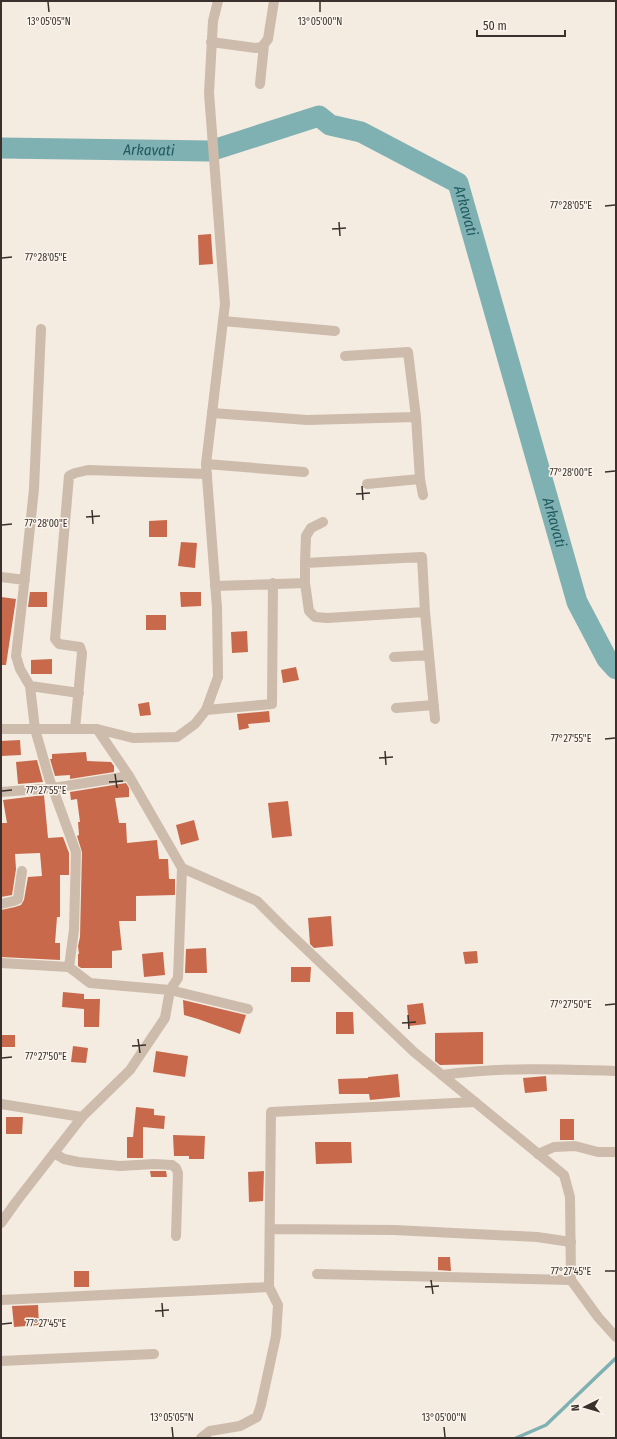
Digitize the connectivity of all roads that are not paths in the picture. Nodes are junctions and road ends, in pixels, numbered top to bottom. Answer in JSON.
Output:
{"nodes":[{"id":1,"x":218,"y":1,"type":"edge"},
{"id":2,"x":274,"y":1,"type":"edge"},
{"id":3,"x":212,"y":42,"type":"junction"},
{"id":4,"x":264,"y":45,"type":"junction"},
{"id":5,"x":260,"y":84,"type":"dead end"},
{"id":6,"x":223,"y":321,"type":"junction"},
{"id":7,"x":41,"y":329,"type":"dead end"},
{"id":8,"x":335,"y":331,"type":"dead end"},
{"id":9,"x":345,"y":356,"type":"dead end"},
{"id":10,"x":212,"y":413,"type":"junction"},
{"id":11,"x":416,"y":417,"type":"junction"},
{"id":12,"x":207,"y":469,"type":"junction"},
{"id":13,"x":304,"y":472,"type":"dead end"},
{"id":14,"x":420,"y":478,"type":"junction"},
{"id":15,"x":367,"y":484,"type":"dead end"},
{"id":16,"x":423,"y":495,"type":"dead end"},
{"id":17,"x":322,"y":522,"type":"dead end"},
{"id":18,"x":305,"y":563,"type":"junction"},
{"id":19,"x":1,"y":578,"type":"edge"},
{"id":20,"x":25,"y":580,"type":"junction"},
{"id":21,"x":273,"y":583,"type":"junction"},
{"id":22,"x":305,"y":583,"type":"junction"},
{"id":23,"x":215,"y":586,"type":"junction"},
{"id":24,"x":424,"y":612,"type":"junction"},
{"id":25,"x":429,"y":655,"type":"junction"},
{"id":26,"x":394,"y":657,"type":"dead end"},
{"id":27,"x":30,"y":686,"type":"junction"},
{"id":28,"x":79,"y":693,"type":"junction"},
{"id":29,"x":434,"y":705,"type":"junction"},
{"id":30,"x":396,"y":708,"type":"dead end"},
{"id":31,"x":206,"y":710,"type":"junction"},
{"id":32,"x":435,"y":719,"type":"dead end"},
{"id":33,"x":1,"y":729,"type":"edge"},
{"id":34,"x":35,"y":729,"type":"junction"},
{"id":35,"x":75,"y":729,"type":"junction"},
{"id":36,"x":97,"y":729,"type":"junction"},
{"id":37,"x":129,"y":776,"type":"junction"},
{"id":38,"x":53,"y":788,"type":"junction"},
{"id":39,"x":1,"y":792,"type":"edge"},
{"id":40,"x":182,"y":868,"type":"junction"},
{"id":41,"x":22,"y":871,"type":"dead end"},
{"id":42,"x":1,"y":904,"type":"edge"},
{"id":43,"x":1,"y":963,"type":"edge"},
{"id":44,"x":69,"y":967,"type":"junction"},
{"id":45,"x":170,"y":990,"type":"junction"},
{"id":46,"x":248,"y":1009,"type":"dead end"},
{"id":47,"x":616,"y":1071,"type":"edge"},
{"id":48,"x":442,"y":1075,"type":"junction"},
{"id":49,"x":475,"y":1102,"type":"junction"},
{"id":50,"x":1,"y":1104,"type":"edge"},
{"id":51,"x":82,"y":1118,"type":"junction"},
{"id":52,"x":616,"y":1152,"type":"edge"},
{"id":53,"x":54,"y":1153,"type":"junction"},
{"id":54,"x":538,"y":1154,"type":"junction"},
{"id":55,"x":1,"y":1224,"type":"edge"},
{"id":56,"x":270,"y":1229,"type":"junction"},
{"id":57,"x":176,"y":1236,"type":"dead end"},
{"id":58,"x":571,"y":1242,"type":"junction"},
{"id":59,"x":317,"y":1274,"type":"dead end"},
{"id":60,"x":571,"y":1280,"type":"junction"},
{"id":61,"x":269,"y":1287,"type":"junction"},
{"id":62,"x":1,"y":1300,"type":"edge"},
{"id":63,"x":616,"y":1337,"type":"edge"},
{"id":64,"x":154,"y":1354,"type":"dead end"},
{"id":65,"x":1,"y":1361,"type":"edge"},
{"id":66,"x":201,"y":1438,"type":"edge"}],
"edges":[{"from":1,"to":3,"type":"street"},
{"from":2,"to":4,"type":"street"},
{"from":3,"to":4,"type":"street"},
{"from":3,"to":6,"type":"street"},
{"from":4,"to":5,"type":"street"},
{"from":6,"to":8,"type":"street"},
{"from":6,"to":10,"type":"street"},
{"from":7,"to":20,"type":"street"},
{"from":9,"to":11,"type":"street"},
{"from":10,"to":11,"type":"street"},
{"from":10,"to":12,"type":"street"},
{"from":11,"to":14,"type":"street"},
{"from":12,"to":13,"type":"street"},
{"from":12,"to":23,"type":"street"},
{"from":12,"to":28,"type":"street"},
{"from":14,"to":15,"type":"street"},
{"from":14,"to":16,"type":"street"},
{"from":17,"to":18,"type":"street"},
{"from":18,"to":22,"type":"street"},
{"from":18,"to":24,"type":"street"},
{"from":19,"to":20,"type":"street"},
{"from":20,"to":27,"type":"street"},
{"from":21,"to":22,"type":"street"},
{"from":21,"to":23,"type":"street"},
{"from":21,"to":31,"type":"street"},
{"from":22,"to":24,"type":"street"},
{"from":23,"to":31,"type":"street"},
{"from":24,"to":25,"type":"street"},
{"from":25,"to":26,"type":"street"},
{"from":25,"to":29,"type":"street"},
{"from":27,"to":28,"type":"street"},
{"from":27,"to":34,"type":"street"},
{"from":28,"to":35,"type":"street"},
{"from":29,"to":30,"type":"street"},
{"from":29,"to":32,"type":"street"},
{"from":31,"to":36,"type":"street"},
{"from":33,"to":34,"type":"street"},
{"from":34,"to":35,"type":"street"},
{"from":34,"to":38,"type":"street"},
{"from":35,"to":36,"type":"street"},
{"from":36,"to":37,"type":"street"},
{"from":37,"to":38,"type":"street"},
{"from":37,"to":40,"type":"street"},
{"from":38,"to":39,"type":"street"},
{"from":38,"to":44,"type":"street"},
{"from":40,"to":45,"type":"street"},
{"from":40,"to":48,"type":"street"},
{"from":41,"to":42,"type":"street"},
{"from":43,"to":44,"type":"street"},
{"from":44,"to":45,"type":"street"},
{"from":45,"to":46,"type":"street"},
{"from":45,"to":51,"type":"street"},
{"from":47,"to":48,"type":"street"},
{"from":48,"to":49,"type":"street"},
{"from":49,"to":54,"type":"street"},
{"from":49,"to":56,"type":"street"},
{"from":50,"to":51,"type":"street"},
{"from":51,"to":53,"type":"street"},
{"from":52,"to":54,"type":"street"},
{"from":53,"to":55,"type":"street"},
{"from":53,"to":57,"type":"street"},
{"from":54,"to":58,"type":"street"},
{"from":56,"to":58,"type":"street"},
{"from":56,"to":61,"type":"street"},
{"from":58,"to":60,"type":"street"},
{"from":59,"to":60,"type":"street"},
{"from":60,"to":63,"type":"street"},
{"from":61,"to":62,"type":"street"},
{"from":61,"to":66,"type":"street"},
{"from":64,"to":65,"type":"street"}]}
